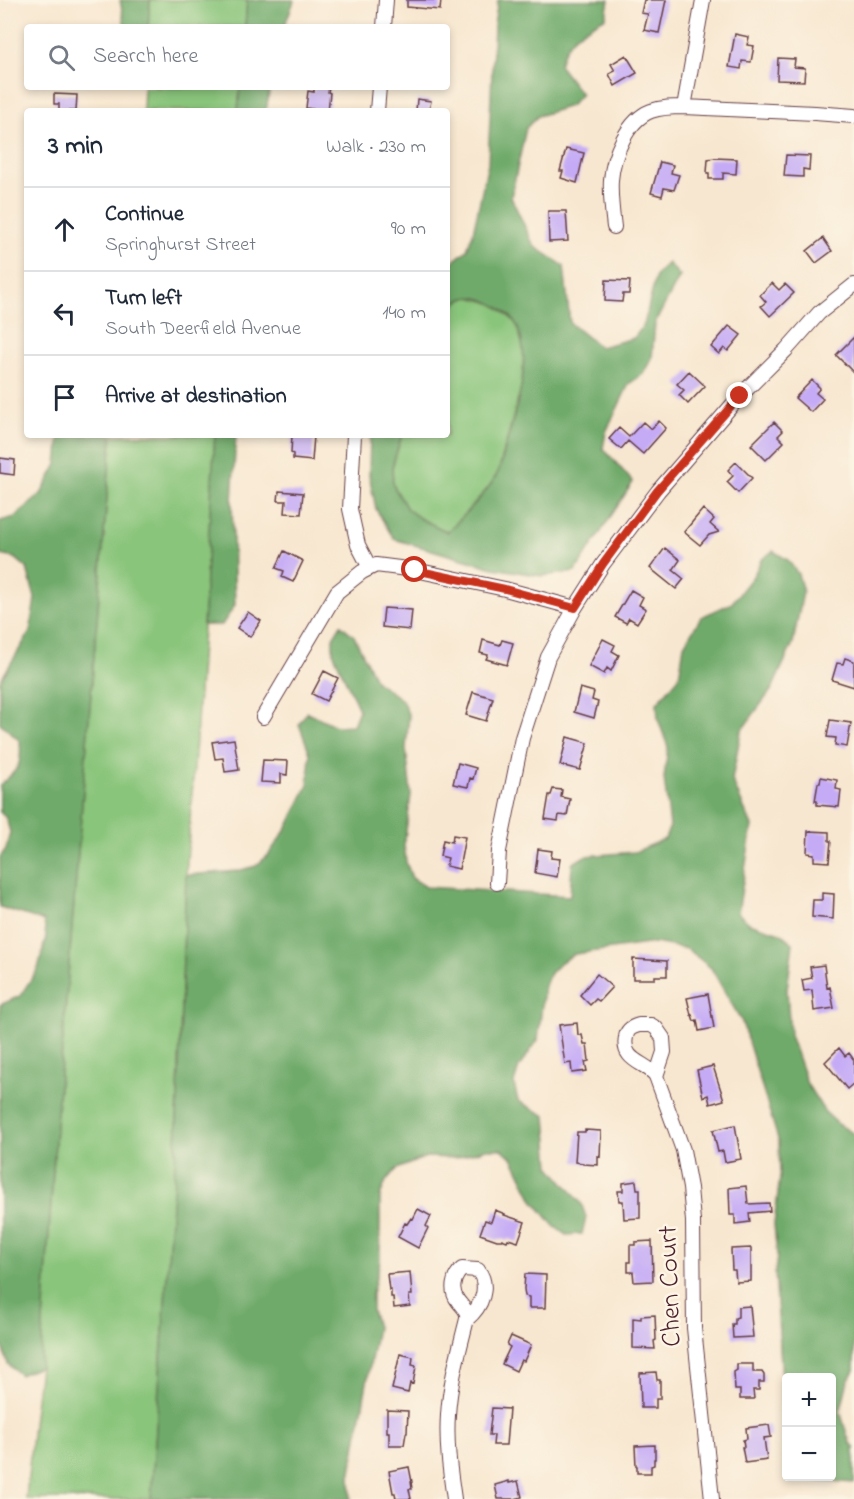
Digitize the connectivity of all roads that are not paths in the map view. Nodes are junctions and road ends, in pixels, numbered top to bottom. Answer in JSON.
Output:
{"nodes":[{"id":1,"x":387,"y":0,"type":"edge"},
{"id":2,"x":703,"y":0,"type":"edge"},
{"id":3,"x":384,"y":24,"type":"edge"},
{"id":4,"x":379,"y":90,"type":"edge"},
{"id":5,"x":684,"y":107,"type":"junction"},
{"id":6,"x":377,"y":108,"type":"edge"},
{"id":7,"x":854,"y":116,"type":"edge"},
{"id":8,"x":614,"y":227,"type":"dead end"},
{"id":9,"x":854,"y":285,"type":"edge"},
{"id":10,"x":354,"y":438,"type":"edge"},
{"id":11,"x":370,"y":568,"type":"junction"},
{"id":12,"x":575,"y":608,"type":"junction"},
{"id":13,"x":263,"y":717,"type":"dead end"},
{"id":14,"x":497,"y":883,"type":"dead end"},
{"id":15,"x":656,"y":1076,"type":"dead end"},
{"id":16,"x":467,"y":1319,"type":"dead end"},
{"id":17,"x":454,"y":1499,"type":"edge"},
{"id":18,"x":712,"y":1499,"type":"edge"}],
"edges":[{"from":1,"to":3,"type":"street"},
{"from":2,"to":5,"type":"street"},
{"from":4,"to":6,"type":"street"},
{"from":5,"to":7,"type":"street"},
{"from":5,"to":8,"type":"street"},
{"from":9,"to":12,"type":"street"},
{"from":10,"to":11,"type":"street"},
{"from":11,"to":12,"type":"street"},
{"from":11,"to":13,"type":"street"},
{"from":12,"to":14,"type":"street"},
{"from":15,"to":18,"type":"street","name":"Chen Court"},
{"from":16,"to":17,"type":"street"}]}
